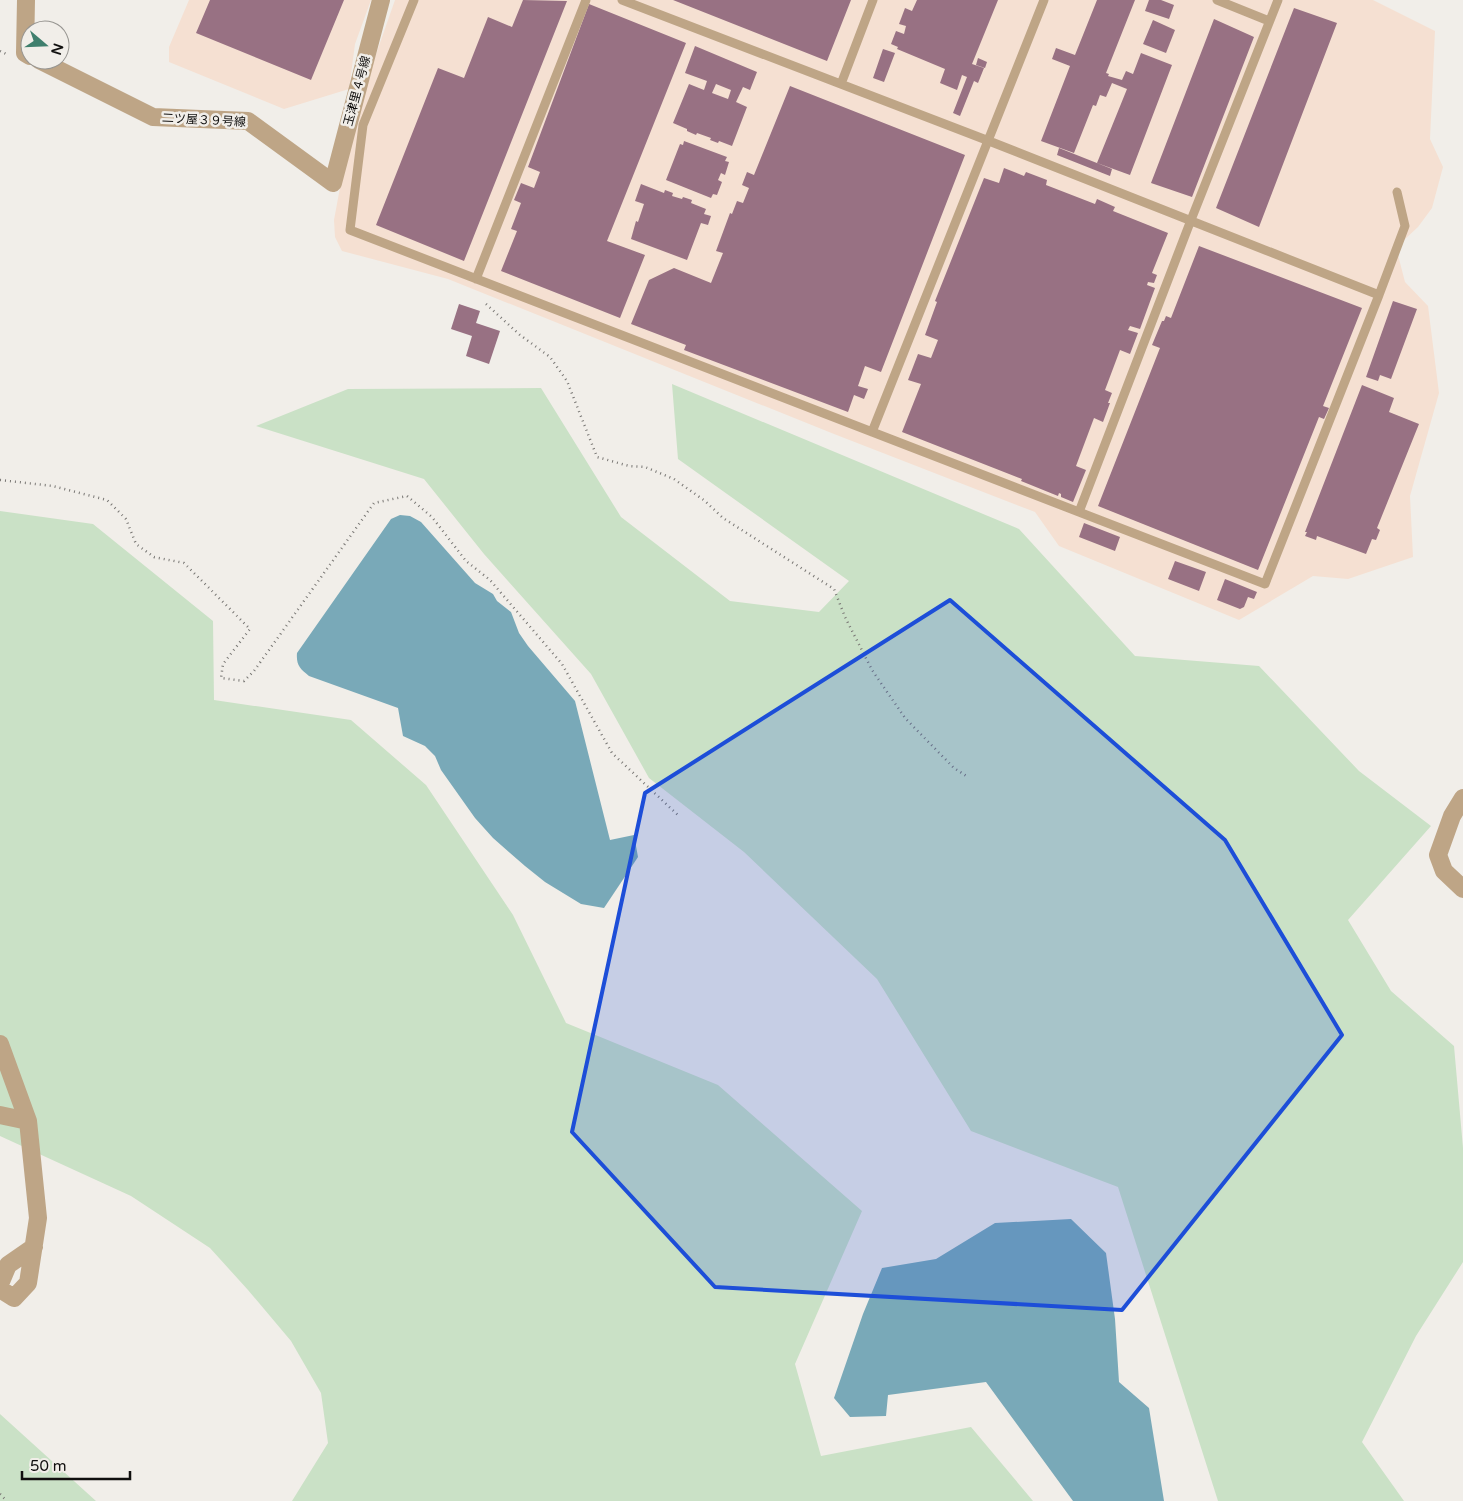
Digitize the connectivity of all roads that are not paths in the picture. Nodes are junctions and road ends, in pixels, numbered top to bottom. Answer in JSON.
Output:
{"nodes":[{"id":1,"x":26,"y":0,"type":"edge"},
{"id":2,"x":381,"y":0,"type":"edge"},
{"id":3,"x":414,"y":0,"type":"edge"},
{"id":4,"x":586,"y":0,"type":"edge"},
{"id":5,"x":622,"y":0,"type":"edge"},
{"id":6,"x":873,"y":0,"type":"edge"},
{"id":7,"x":1044,"y":0,"type":"edge"},
{"id":8,"x":1217,"y":0,"type":"edge"},
{"id":9,"x":1278,"y":0,"type":"edge"},
{"id":10,"x":26,"y":20,"type":"edge"},
{"id":11,"x":1269,"y":21,"type":"junction"},
{"id":12,"x":59,"y":70,"type":"edge"},
{"id":13,"x":840,"y":84,"type":"junction"},
{"id":14,"x":989,"y":141,"type":"junction"},
{"id":15,"x":333,"y":183,"type":"joint"},
{"id":16,"x":1397,"y":192,"type":"dead end"},
{"id":17,"x":1190,"y":220,"type":"junction"},
{"id":18,"x":476,"y":279,"type":"junction"},
{"id":19,"x":1379,"y":294,"type":"junction"},
{"id":20,"x":872,"y":432,"type":"junction"},
{"id":21,"x":1079,"y":512,"type":"junction"},
{"id":22,"x":1463,"y":798,"type":"edge"},
{"id":23,"x":1463,"y":889,"type":"edge"},
{"id":24,"x":0,"y":1044,"type":"edge"},
{"id":25,"x":0,"y":1115,"type":"edge"},
{"id":26,"x":28,"y":1120,"type":"junction"},
{"id":27,"x":34,"y":1247,"type":"junction"},
{"id":28,"x":0,"y":1284,"type":"edge"},
{"id":29,"x":0,"y":1289,"type":"edge"}],
"edges":[{"from":1,"to":10,"type":"street"},
{"from":2,"to":15,"type":"street","name":"玉津里４号線"},
{"from":3,"to":18,"type":"lane"},
{"from":4,"to":18,"type":"lane"},
{"from":5,"to":13,"type":"lane"},
{"from":6,"to":13,"type":"lane"},
{"from":7,"to":14,"type":"lane"},
{"from":8,"to":11,"type":"lane"},
{"from":9,"to":11,"type":"lane"},
{"from":11,"to":17,"type":"lane"},
{"from":12,"to":15,"type":"street","name":"二ツ屋３９号線"},
{"from":13,"to":14,"type":"lane"},
{"from":14,"to":17,"type":"lane"},
{"from":14,"to":20,"type":"lane"},
{"from":16,"to":19,"type":"lane"},
{"from":17,"to":19,"type":"lane"},
{"from":17,"to":21,"type":"lane"},
{"from":18,"to":20,"type":"lane"},
{"from":19,"to":21,"type":"lane"},
{"from":20,"to":21,"type":"lane"},
{"from":22,"to":23,"type":"street"},
{"from":24,"to":26,"type":"street"},
{"from":25,"to":26,"type":"street"},
{"from":26,"to":27,"type":"street"},
{"from":27,"to":28,"type":"street"},
{"from":27,"to":29,"type":"street"}]}
